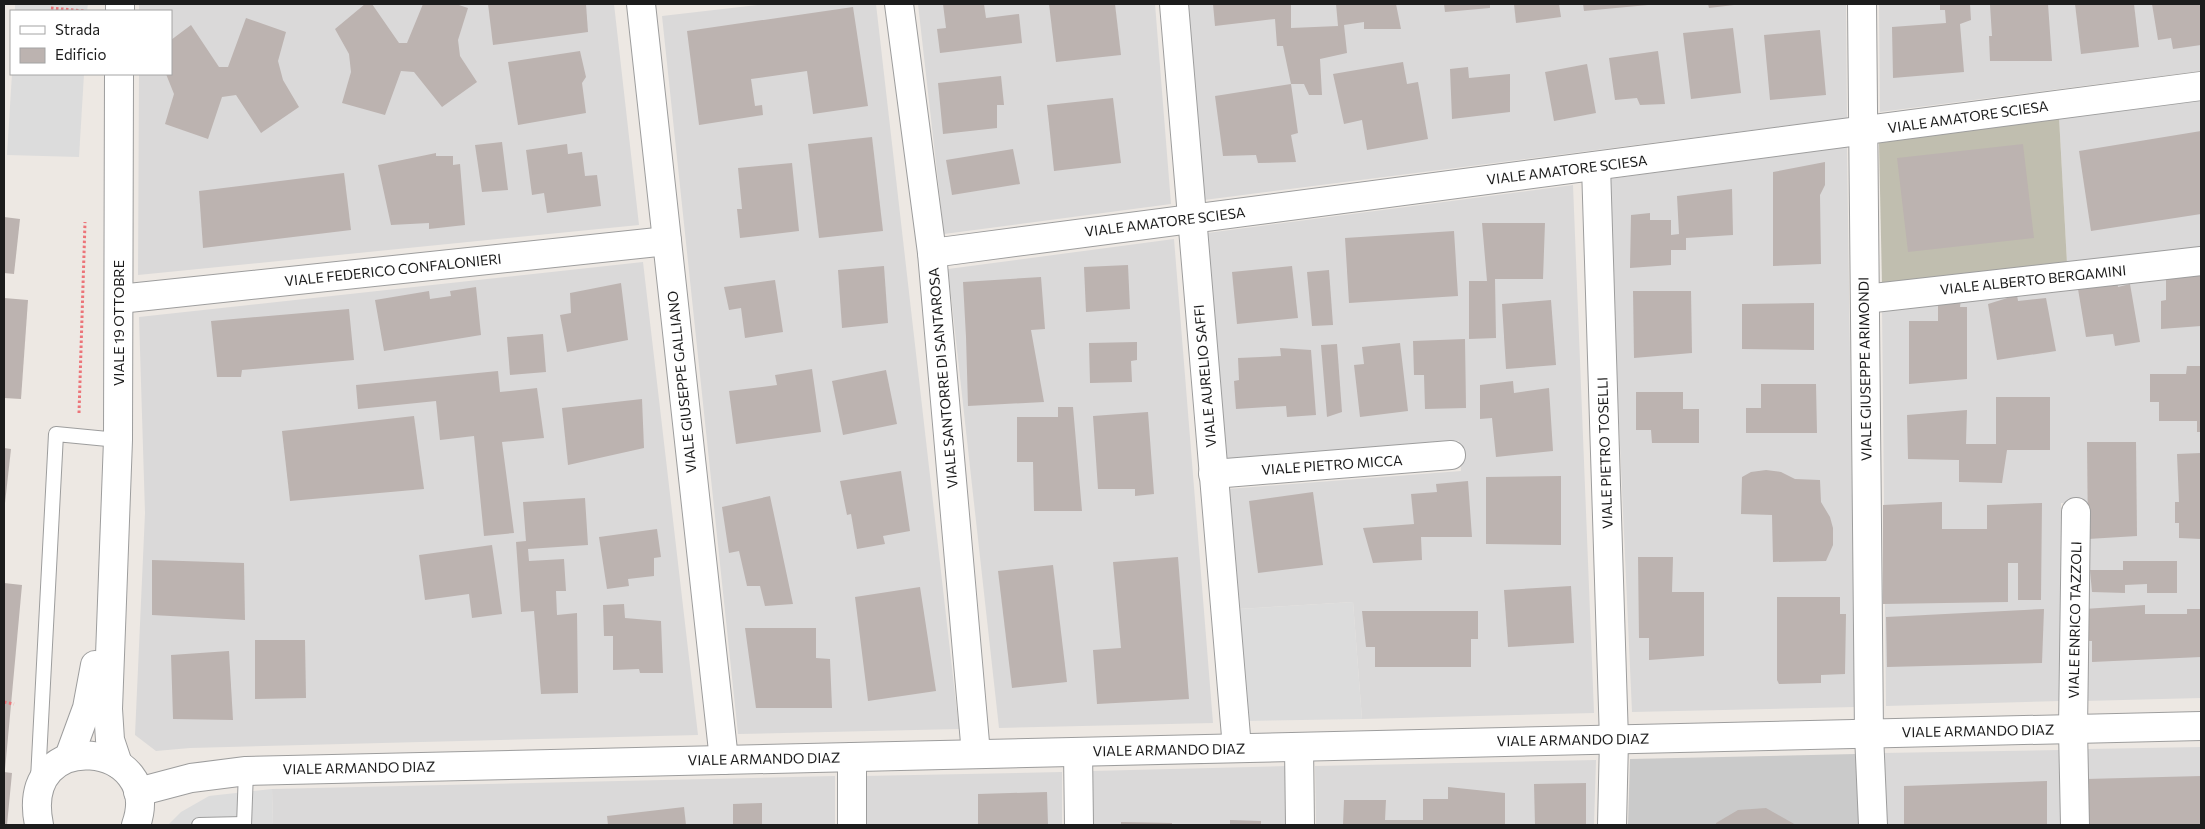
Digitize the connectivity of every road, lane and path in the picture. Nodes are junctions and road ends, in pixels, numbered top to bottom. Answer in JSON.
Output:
{"nodes":[{"id":1,"x":641,"y":4,"type":"edge"},
{"id":2,"x":900,"y":4,"type":"edge"},
{"id":3,"x":1174,"y":4,"type":"edge"},
{"id":4,"x":1862,"y":4,"type":"edge"},
{"id":5,"x":51,"y":8,"type":"dead end"},
{"id":6,"x":74,"y":10,"type":"edge"},
{"id":7,"x":119,"y":75,"type":"edge"},
{"id":8,"x":2201,"y":86,"type":"edge"},
{"id":9,"x":1863,"y":131,"type":"junction"},
{"id":10,"x":1596,"y":166,"type":"junction"},
{"id":11,"x":1192,"y":219,"type":"junction"},
{"id":12,"x":85,"y":221,"type":"dead end"},
{"id":13,"x":667,"y":240,"type":"junction"},
{"id":14,"x":932,"y":253,"type":"junction"},
{"id":15,"x":2201,"y":261,"type":"edge"},
{"id":16,"x":119,"y":299,"type":"junction"},
{"id":17,"x":1865,"y":300,"type":"junction"},
{"id":18,"x":78,"y":436,"type":"junction"},
{"id":19,"x":118,"y":440,"type":"junction"},
{"id":20,"x":1450,"y":455,"type":"dead end"},
{"id":21,"x":1213,"y":474,"type":"junction"},
{"id":22,"x":2076,"y":512,"type":"dead end"},
{"id":23,"x":113,"y":573,"type":"junction"},
{"id":24,"x":4,"y":702,"type":"edge"},
{"id":25,"x":14,"y":704,"type":"dead end"},
{"id":26,"x":2201,"y":726,"type":"edge"},
{"id":27,"x":2073,"y":729,"type":"junction"},
{"id":28,"x":1869,"y":734,"type":"junction"},
{"id":29,"x":1614,"y":740,"type":"junction"},
{"id":30,"x":1298,"y":747,"type":"junction"},
{"id":31,"x":1237,"y":748,"type":"junction"},
{"id":32,"x":1078,"y":752,"type":"junction"},
{"id":33,"x":976,"y":754,"type":"junction"},
{"id":34,"x":852,"y":757,"type":"junction"},
{"id":35,"x":69,"y":758,"type":"junction"},
{"id":36,"x":724,"y":760,"type":"junction"},
{"id":37,"x":118,"y":764,"type":"junction"},
{"id":38,"x":246,"y":771,"type":"junction"},
{"id":39,"x":138,"y":792,"type":"junction"},
{"id":40,"x":38,"y":793,"type":"junction"},
{"id":41,"x":39,"y":825,"type":"edge"},
{"id":42,"x":136,"y":825,"type":"edge"},
{"id":43,"x":199,"y":825,"type":"edge"},
{"id":44,"x":244,"y":825,"type":"edge"},
{"id":45,"x":852,"y":825,"type":"edge"},
{"id":46,"x":1079,"y":825,"type":"edge"},
{"id":47,"x":1300,"y":825,"type":"edge"},
{"id":48,"x":1612,"y":825,"type":"edge"},
{"id":49,"x":1873,"y":825,"type":"edge"},
{"id":50,"x":2075,"y":825,"type":"edge"}],
"edges":[{"from":1,"to":13,"type":"street","name":"VIALE GIUSEPPE GALLIANO"},
{"from":2,"to":14,"type":"street","name":"VIALE SANTORRE DI SANTAROSA"},
{"from":3,"to":11,"type":"street","name":"VIALE AURELIO SAFFI"},
{"from":4,"to":9,"type":"street","name":"VIALE GIUSEPPE ARIMONDI"},
{"from":5,"to":6,"type":"path"},
{"from":7,"to":16,"type":"street","name":"VIALE 19 OTTOBRE"},
{"from":8,"to":9,"type":"street","name":"VIALE AMATORE SCIESA"},
{"from":9,"to":10,"type":"street","name":"VIALE AMATORE SCIESA"},
{"from":9,"to":17,"type":"street","name":"VIALE GIUSEPPE ARIMONDI"},
{"from":10,"to":11,"type":"street","name":"VIALE AMATORE SCIESA"},
{"from":10,"to":29,"type":"street","name":"VIALE PIETRO TOSELLI"},
{"from":11,"to":14,"type":"street","name":"VIALE AMATORE SCIESA"},
{"from":11,"to":21,"type":"street","name":"VIALE AURELIO SAFFI"},
{"from":12,"to":18,"type":"path"},
{"from":13,"to":16,"type":"street","name":"VIALE FEDERICO CONFALONIERI"},
{"from":13,"to":36,"type":"street","name":"VIALE GIUSEPPE GALLIANO"},
{"from":14,"to":33,"type":"street","name":"VIALE SANTORRE DI SANTAROSA"},
{"from":15,"to":17,"type":"street","name":"VIALE ALBERTO BERGAMINI"},
{"from":16,"to":19,"type":"street","name":"VIALE 19 OTTOBRE"},
{"from":17,"to":28,"type":"street","name":"VIALE GIUSEPPE ARIMONDI"},
{"from":18,"to":19,"type":"lane"},
{"from":18,"to":40,"type":"lane"},
{"from":19,"to":23,"type":"street","name":"VIALE 19 OTTOBRE"},
{"from":20,"to":21,"type":"street","name":"VIALE PIETRO MICCA"},
{"from":21,"to":31,"type":"street","name":"VIALE AURELIO SAFFI"},
{"from":22,"to":27,"type":"street","name":"VIALE ENRICO TAZZOLI"},
{"from":23,"to":35,"type":"street","name":"VIALE 19 OTTOBRE"},
{"from":23,"to":37,"type":"street","name":"VIALE 19 OTTOBRE"},
{"from":24,"to":25,"type":"path"},
{"from":26,"to":27,"type":"street","name":"VIALE ARMANDO DIAZ"},
{"from":27,"to":28,"type":"street","name":"VIALE ARMANDO DIAZ"},
{"from":27,"to":50,"type":"street","name":"VIALE ENRICO TAZZOLI"},
{"from":28,"to":29,"type":"street","name":"VIALE ARMANDO DIAZ"},
{"from":28,"to":49,"type":"street","name":"VIALE GIUSEPPE ARIMONDI"},
{"from":29,"to":30,"type":"street","name":"VIALE ARMANDO DIAZ"},
{"from":29,"to":48,"type":"street","name":"VIALE PIETRO TOSELLI"},
{"from":30,"to":31,"type":"street","name":"VIALE ARMANDO DIAZ"},
{"from":30,"to":47,"type":"street"},
{"from":31,"to":32,"type":"street","name":"VIALE ARMANDO DIAZ"},
{"from":32,"to":33,"type":"street","name":"VIALE ARMANDO DIAZ"},
{"from":32,"to":46,"type":"street"},
{"from":33,"to":34,"type":"street","name":"VIALE ARMANDO DIAZ"},
{"from":34,"to":36,"type":"street","name":"VIALE ARMANDO DIAZ"},
{"from":34,"to":45,"type":"street"},
{"from":35,"to":37,"type":"street"},
{"from":35,"to":40,"type":"street"},
{"from":36,"to":38,"type":"street","name":"VIALE ARMANDO DIAZ"},
{"from":37,"to":39,"type":"street"},
{"from":38,"to":39,"type":"street","name":"VIALE ARMANDO DIAZ"},
{"from":38,"to":44,"type":"lane"},
{"from":39,"to":42,"type":"street"},
{"from":40,"to":41,"type":"street"},
{"from":43,"to":44,"type":"lane"}]}
